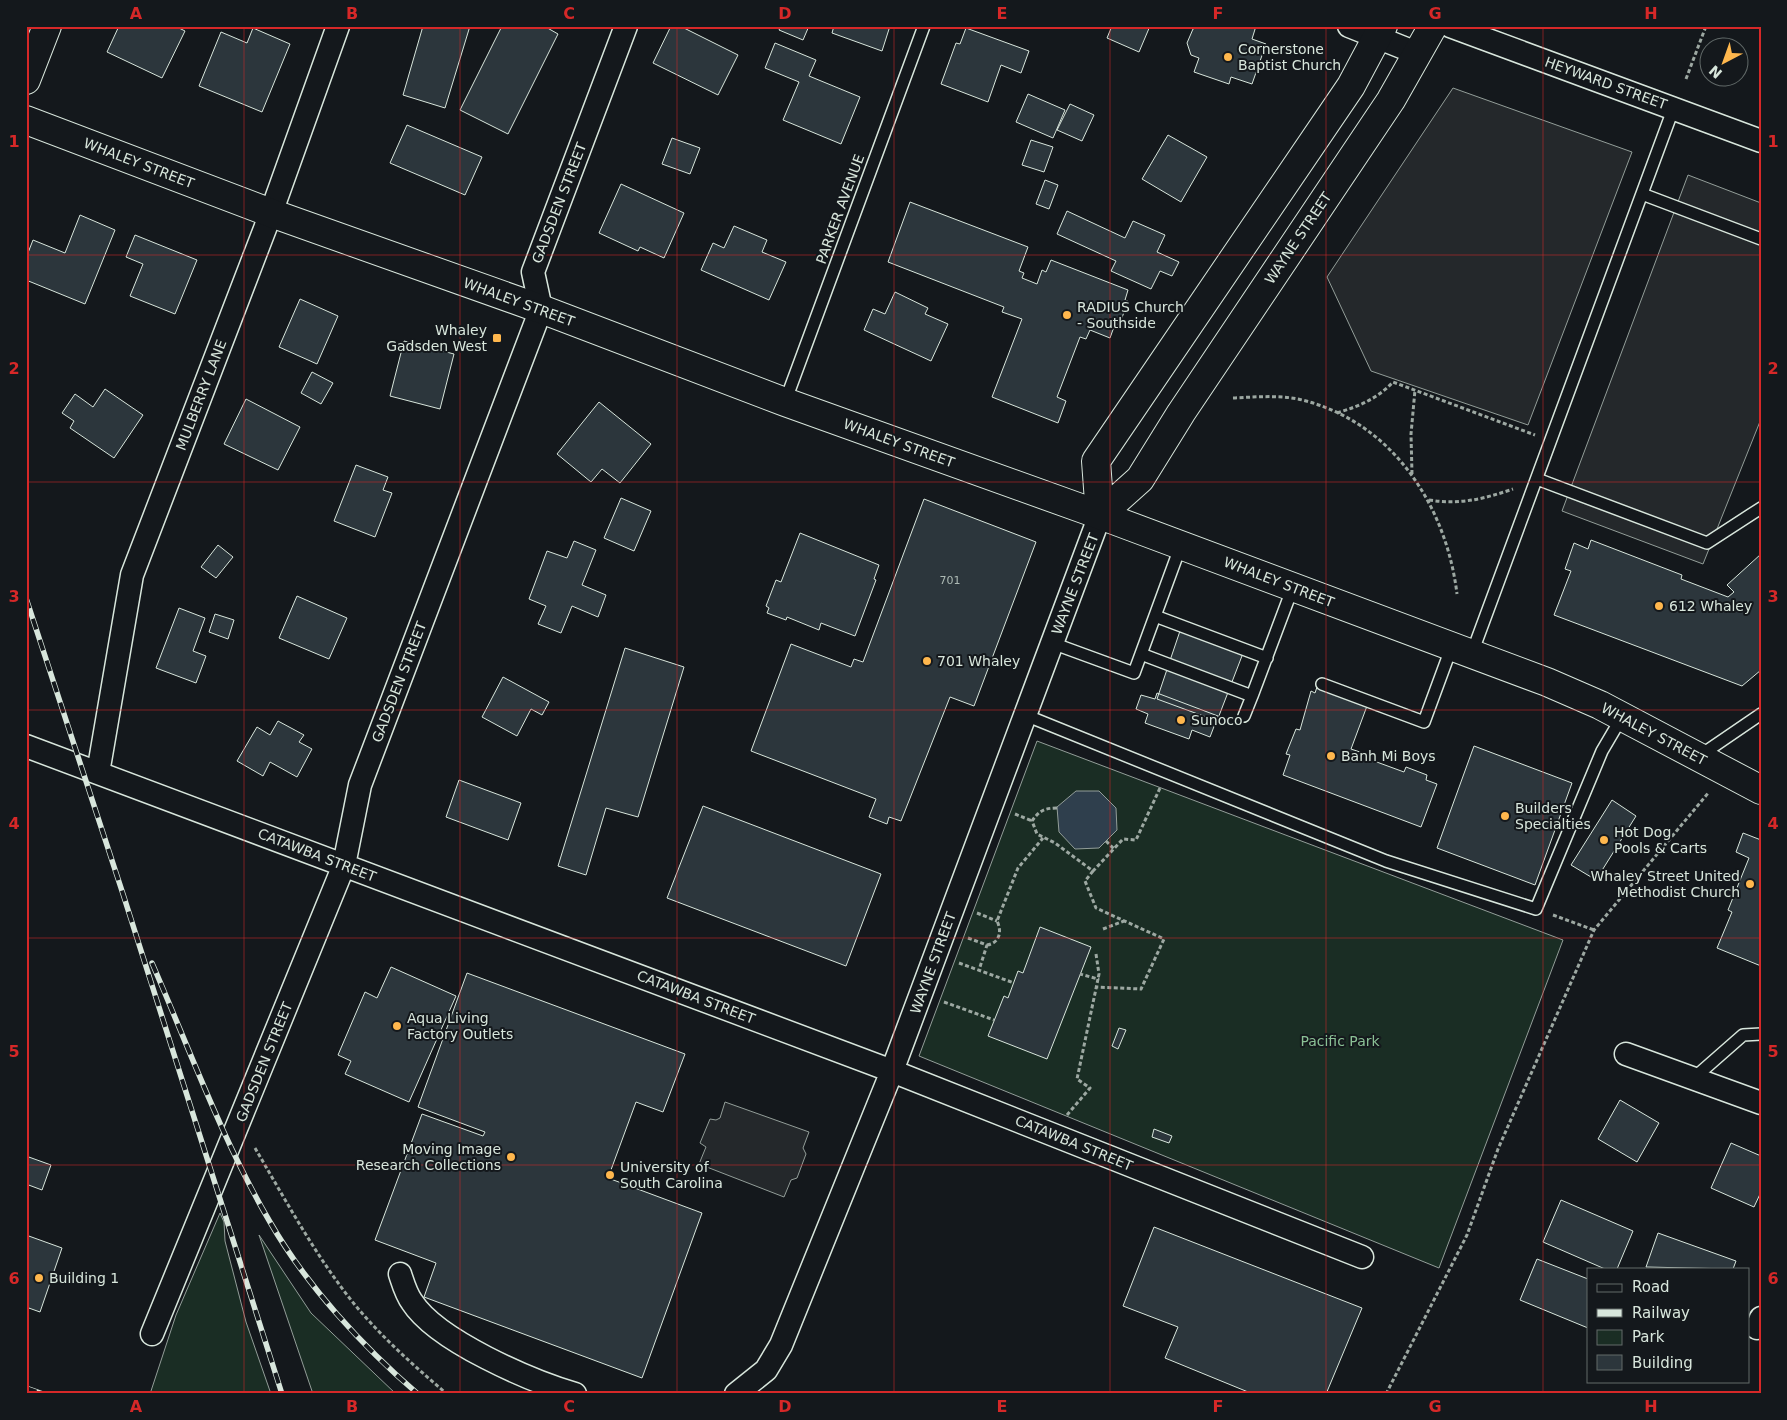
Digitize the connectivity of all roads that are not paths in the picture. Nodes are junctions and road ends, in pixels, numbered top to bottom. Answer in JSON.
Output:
{"nodes":[{"id":1,"x":47,"y":26,"type":"edge"},
{"id":2,"x":338,"y":26,"type":"edge"},
{"id":3,"x":626,"y":26,"type":"edge"},
{"id":4,"x":924,"y":26,"type":"edge"},
{"id":5,"x":1349,"y":26,"type":"edge"},
{"id":6,"x":1433,"y":26,"type":"edge"},
{"id":7,"x":1450,"y":26,"type":"edge"},
{"id":8,"x":1380,"y":32,"type":"edge"},
{"id":9,"x":1419,"y":54,"type":"junction"},
{"id":10,"x":26,"y":80,"type":"edge"},
{"id":11,"x":1674,"y":108,"type":"junction"},
{"id":12,"x":26,"y":120,"type":"edge"},
{"id":13,"x":1761,"y":141,"type":"edge"},
{"id":14,"x":1642,"y":194,"type":"junction"},
{"id":15,"x":271,"y":213,"type":"junction"},
{"id":16,"x":1761,"y":239,"type":"edge"},
{"id":17,"x":541,"y":309,"type":"junction"},
{"id":18,"x":784,"y":402,"type":"junction"},
{"id":19,"x":1537,"y":480,"type":"junction"},
{"id":20,"x":1761,"y":508,"type":"edge"},
{"id":21,"x":1100,"y":515,"type":"junction"},
{"id":22,"x":1181,"y":545,"type":"junction"},
{"id":23,"x":1293,"y":587,"type":"junction"},
{"id":24,"x":1155,"y":616,"type":"junction"},
{"id":25,"x":1052,"y":643,"type":"junction"},
{"id":26,"x":1462,"y":650,"type":"junction"},
{"id":27,"x":1141,"y":654,"type":"junction"},
{"id":28,"x":1267,"y":658,"type":"junction"},
{"id":29,"x":1322,"y":684,"type":"dead end"},
{"id":30,"x":1252,"y":696,"type":"junction"},
{"id":31,"x":1761,"y":714,"type":"edge"},
{"id":32,"x":1025,"y":716,"type":"junction"},
{"id":33,"x":1244,"y":716,"type":"dead end"},
{"id":34,"x":1622,"y":717,"type":"junction"},
{"id":35,"x":26,"y":746,"type":"edge"},
{"id":36,"x":1697,"y":758,"type":"junction"},
{"id":37,"x":98,"y":773,"type":"junction"},
{"id":38,"x":1761,"y":790,"type":"edge"},
{"id":39,"x":344,"y":865,"type":"junction"},
{"id":40,"x":1761,"y":1034,"type":"edge"},
{"id":41,"x":1626,"y":1054,"type":"dead end"},
{"id":42,"x":892,"y":1071,"type":"junction"},
{"id":43,"x":1694,"y":1078,"type":"junction"},
{"id":44,"x":1761,"y":1103,"type":"edge"},
{"id":45,"x":1362,"y":1257,"type":"dead end"},
{"id":46,"x":400,"y":1274,"type":"dead end"},
{"id":47,"x":152,"y":1334,"type":"dead end"},
{"id":48,"x":575,"y":1394,"type":"edge"},
{"id":49,"x":736,"y":1394,"type":"edge"}],
"edges":[{"from":1,"to":10,"type":"main road"},
{"from":2,"to":15,"type":"street","name":"MULBERRY LANE"},
{"from":3,"to":17,"type":"street","name":"GADSDEN STREET"},
{"from":4,"to":18,"type":"lane","name":"PARKER AVENUE"},
{"from":5,"to":8,"type":"street"},
{"from":6,"to":9,"type":"main road","name":"WAYNE STREET"},
{"from":7,"to":11,"type":"street","name":"HEYWARD STREET"},
{"from":8,"to":9,"type":"street"},
{"from":8,"to":21,"type":"main road","name":"WAYNE STREET"},
{"from":9,"to":21,"type":"main road","name":"WAYNE STREET"},
{"from":11,"to":13,"type":"street","name":"HEYWARD STREET"},
{"from":11,"to":14,"type":"lane"},
{"from":12,"to":15,"type":"main road","name":"WHALEY STREET"},
{"from":14,"to":16,"type":"lane"},
{"from":14,"to":19,"type":"lane"},
{"from":15,"to":17,"type":"main road","name":"WHALEY STREET"},
{"from":15,"to":37,"type":"street","name":"MULBERRY LANE"},
{"from":17,"to":18,"type":"main road","name":"WHALEY STREET"},
{"from":17,"to":39,"type":"street","name":"GADSDEN STREET"},
{"from":18,"to":21,"type":"main road","name":"WHALEY STREET"},
{"from":19,"to":20,"type":"lane"},
{"from":19,"to":26,"type":"lane"},
{"from":21,"to":22,"type":"main road","name":"WHALEY STREET"},
{"from":21,"to":25,"type":"street","name":"WAYNE STREET"},
{"from":22,"to":23,"type":"main road","name":"WHALEY STREET"},
{"from":22,"to":24,"type":"lane"},
{"from":23,"to":26,"type":"main road","name":"WHALEY STREET"},
{"from":23,"to":28,"type":"lane"},
{"from":24,"to":27,"type":"lane"},
{"from":24,"to":28,"type":"lane"},
{"from":25,"to":27,"type":"lane"},
{"from":25,"to":32,"type":"street","name":"WAYNE STREET"},
{"from":26,"to":29,"type":"lane"},
{"from":26,"to":34,"type":"main road","name":"WHALEY STREET"},
{"from":27,"to":30,"type":"lane"},
{"from":28,"to":30,"type":"lane"},
{"from":30,"to":33,"type":"lane"},
{"from":31,"to":36,"type":"lane"},
{"from":32,"to":34,"type":"lane"},
{"from":32,"to":42,"type":"street","name":"WAYNE STREET"},
{"from":34,"to":36,"type":"main road","name":"WHALEY STREET"},
{"from":35,"to":37,"type":"street","name":"CATAWBA STREET"},
{"from":36,"to":38,"type":"main road","name":"WHALEY STREET"},
{"from":37,"to":39,"type":"street","name":"CATAWBA STREET"},
{"from":39,"to":42,"type":"street","name":"CATAWBA STREET"},
{"from":39,"to":47,"type":"street","name":"GADSDEN STREET"},
{"from":40,"to":43,"type":"lane"},
{"from":41,"to":43,"type":"street"},
{"from":42,"to":45,"type":"street","name":"CATAWBA STREET"},
{"from":42,"to":49,"type":"street","name":"WAYNE STREET"},
{"from":43,"to":44,"type":"street"},
{"from":46,"to":48,"type":"street"}]}
